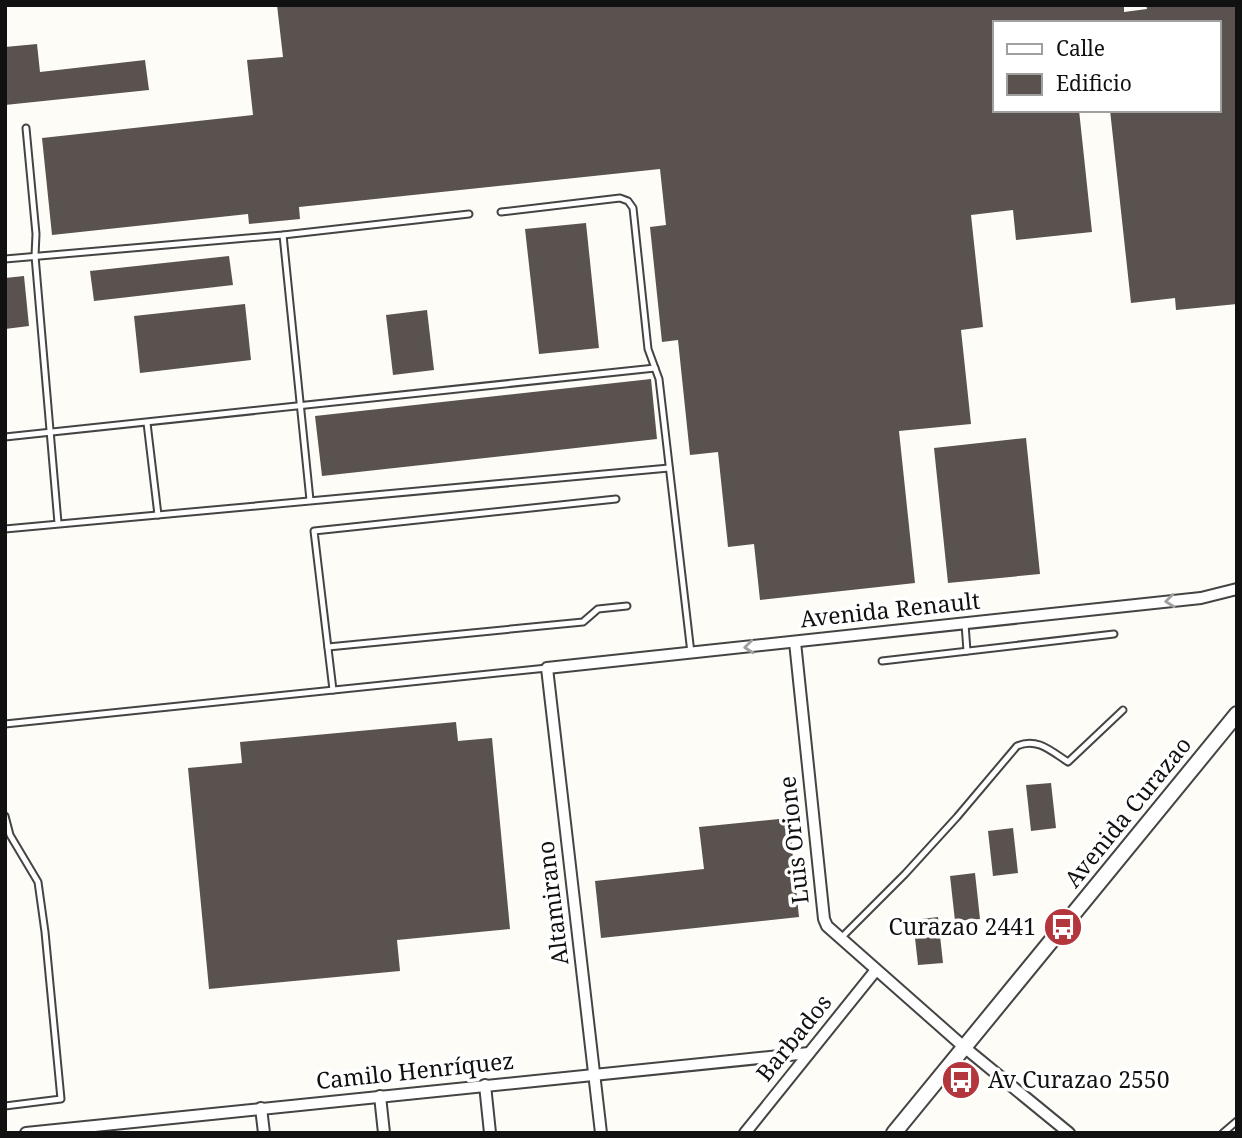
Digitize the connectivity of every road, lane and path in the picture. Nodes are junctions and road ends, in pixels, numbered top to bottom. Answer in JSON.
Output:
{"nodes":[{"id":1,"x":26,"y":128,"type":"dead end"},
{"id":2,"x":500,"y":212,"type":"dead end"},
{"id":3,"x":469,"y":214,"type":"dead end"},
{"id":4,"x":283,"y":235,"type":"junction"},
{"id":5,"x":35,"y":256,"type":"junction"},
{"id":6,"x":5,"y":259,"type":"edge"},
{"id":7,"x":655,"y":368,"type":"junction"},
{"id":8,"x":301,"y":407,"type":"junction"},
{"id":9,"x":147,"y":423,"type":"junction"},
{"id":10,"x":50,"y":433,"type":"junction"},
{"id":11,"x":5,"y":437,"type":"edge"},
{"id":12,"x":669,"y":468,"type":"junction"},
{"id":13,"x":616,"y":499,"type":"dead end"},
{"id":14,"x":310,"y":500,"type":"junction"},
{"id":15,"x":158,"y":515,"type":"junction"},
{"id":16,"x":58,"y":523,"type":"junction"},
{"id":17,"x":5,"y":529,"type":"edge"},
{"id":18,"x":1237,"y":589,"type":"edge"},
{"id":19,"x":627,"y":606,"type":"dead end"},
{"id":20,"x":965,"y":624,"type":"junction"},
{"id":21,"x":1114,"y":634,"type":"dead end"},
{"id":22,"x":795,"y":642,"type":"junction"},
{"id":23,"x":328,"y":647,"type":"junction"},
{"id":24,"x":967,"y":651,"type":"junction"},
{"id":25,"x":691,"y":653,"type":"junction"},
{"id":26,"x":882,"y":661,"type":"dead end"},
{"id":27,"x":547,"y":668,"type":"junction"},
{"id":28,"x":333,"y":690,"type":"junction"},
{"id":29,"x":1123,"y":710,"type":"dead end"},
{"id":30,"x":1237,"y":714,"type":"edge"},
{"id":31,"x":5,"y":724,"type":"edge"},
{"id":32,"x":5,"y":816,"type":"edge"},
{"id":33,"x":841,"y":938,"type":"junction"},
{"id":34,"x":876,"y":970,"type":"junction"},
{"id":35,"x":964,"y":1047,"type":"junction"},
{"id":36,"x":809,"y":1053,"type":"junction"},
{"id":37,"x":594,"y":1073,"type":"junction"},
{"id":38,"x":485,"y":1085,"type":"junction"},
{"id":39,"x":380,"y":1096,"type":"junction"},
{"id":40,"x":5,"y":1106,"type":"edge"},
{"id":41,"x":261,"y":1108,"type":"junction"},
{"id":42,"x":143,"y":1121,"type":"junction"},
{"id":43,"x":1237,"y":1121,"type":"edge"},
{"id":44,"x":26,"y":1133,"type":"edge"},
{"id":45,"x":145,"y":1133,"type":"edge"},
{"id":46,"x":264,"y":1133,"type":"edge"},
{"id":47,"x":384,"y":1133,"type":"edge"},
{"id":48,"x":490,"y":1133,"type":"edge"},
{"id":49,"x":601,"y":1133,"type":"edge"},
{"id":50,"x":745,"y":1133,"type":"edge"},
{"id":51,"x":894,"y":1133,"type":"edge"},
{"id":52,"x":1069,"y":1133,"type":"edge"},
{"id":53,"x":1223,"y":1133,"type":"edge"}],
"edges":[{"from":1,"to":5,"type":"lane"},
{"from":2,"to":7,"type":"lane"},
{"from":3,"to":4,"type":"lane"},
{"from":4,"to":5,"type":"lane"},
{"from":4,"to":8,"type":"lane"},
{"from":5,"to":6,"type":"lane"},
{"from":5,"to":10,"type":"lane"},
{"from":7,"to":8,"type":"lane"},
{"from":7,"to":12,"type":"lane"},
{"from":8,"to":9,"type":"lane"},
{"from":8,"to":14,"type":"lane"},
{"from":9,"to":10,"type":"lane"},
{"from":9,"to":15,"type":"lane"},
{"from":10,"to":11,"type":"lane"},
{"from":10,"to":16,"type":"lane"},
{"from":12,"to":14,"type":"lane"},
{"from":12,"to":25,"type":"lane"},
{"from":13,"to":23,"type":"lane"},
{"from":14,"to":15,"type":"lane"},
{"from":15,"to":16,"type":"lane"},
{"from":16,"to":17,"type":"lane"},
{"from":18,"to":20,"type":"street","name":"Avenida Renault","one_way":true},
{"from":19,"to":23,"type":"lane"},
{"from":20,"to":22,"type":"street","name":"Avenida Renault"},
{"from":20,"to":24,"type":"lane"},
{"from":21,"to":24,"type":"lane"},
{"from":22,"to":25,"type":"street","name":"Avenida Renault","one_way":true},
{"from":22,"to":33,"type":"street","name":"Luis Orione"},
{"from":23,"to":28,"type":"lane"},
{"from":24,"to":26,"type":"lane"},
{"from":25,"to":27,"type":"street","name":"Avenida Renault"},
{"from":27,"to":28,"type":"lane"},
{"from":27,"to":37,"type":"street","name":"Altamirano"},
{"from":28,"to":31,"type":"lane"},
{"from":29,"to":33,"type":"lane"},
{"from":30,"to":35,"type":"street","name":"Avenida Curazao"},
{"from":32,"to":40,"type":"lane"},
{"from":33,"to":34,"type":"street","name":"Luis Orione"},
{"from":34,"to":35,"type":"street","name":"Luis Orione"},
{"from":34,"to":36,"type":"street","name":"Barbados"},
{"from":35,"to":51,"type":"street","name":"Avenida Curazao"},
{"from":35,"to":52,"type":"street","name":"Luis Orione"},
{"from":36,"to":37,"type":"street","name":"Camilo Henríquez"},
{"from":36,"to":50,"type":"street","name":"Barbados"},
{"from":37,"to":38,"type":"street","name":"Camilo Henríquez"},
{"from":37,"to":49,"type":"street","name":"Altamirano"},
{"from":38,"to":39,"type":"street","name":"Camilo Henríquez"},
{"from":38,"to":48,"type":"street"},
{"from":39,"to":41,"type":"street","name":"Camilo Henríquez"},
{"from":39,"to":47,"type":"street"},
{"from":41,"to":42,"type":"street","name":"Camilo Henríquez"},
{"from":41,"to":46,"type":"street"},
{"from":42,"to":44,"type":"street","name":"Camilo Henríquez"},
{"from":42,"to":45,"type":"street"},
{"from":43,"to":53,"type":"lane"}]}
